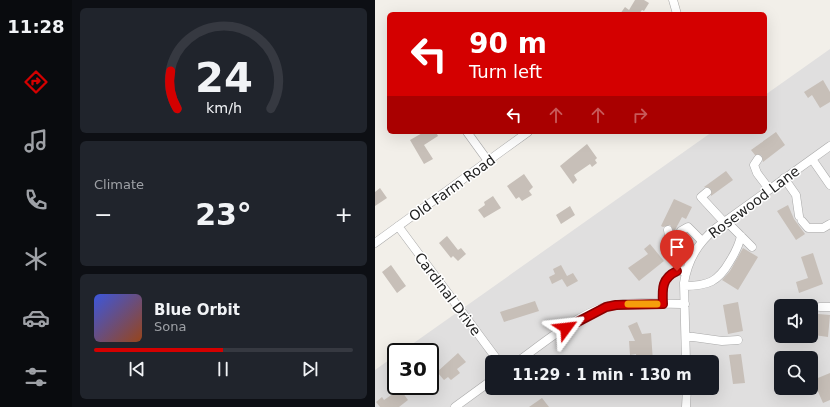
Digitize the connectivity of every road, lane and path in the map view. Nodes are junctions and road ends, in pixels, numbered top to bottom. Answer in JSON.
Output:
{"nodes":[{"id":1,"x":673,"y":0,"type":"edge"},
{"id":2,"x":676,"y":12,"type":"edge"},
{"id":3,"x":468,"y":134,"type":"edge"},
{"id":4,"x":525,"y":134,"type":"edge"},
{"id":5,"x":830,"y":146,"type":"edge"},
{"id":6,"x":758,"y":159,"type":"dead end"},
{"id":7,"x":812,"y":159,"type":"junction"},
{"id":8,"x":488,"y":161,"type":"junction"},
{"id":9,"x":784,"y":178,"type":"junction"},
{"id":10,"x":830,"y":185,"type":"edge"},
{"id":11,"x":769,"y":189,"type":"junction"},
{"id":12,"x":707,"y":192,"type":"dead end"},
{"id":13,"x":725,"y":221,"type":"junction"},
{"id":14,"x":830,"y":224,"type":"edge"},
{"id":15,"x":398,"y":226,"type":"junction"},
{"id":16,"x":668,"y":230,"type":"dead end"},
{"id":17,"x":741,"y":236,"type":"junction"},
{"id":18,"x":675,"y":241,"type":"junction"},
{"id":19,"x":702,"y":241,"type":"junction"},
{"id":20,"x":375,"y":243,"type":"edge"},
{"id":21,"x":751,"y":247,"type":"dead end"},
{"id":22,"x":692,"y":255,"type":"junction"},
{"id":23,"x":686,"y":270,"type":"junction"},
{"id":24,"x":684,"y":286,"type":"junction"},
{"id":25,"x":663,"y":304,"type":"junction"},
{"id":26,"x":685,"y":304,"type":"junction"},
{"id":27,"x":820,"y":307,"type":"dead end"},
{"id":28,"x":830,"y":307,"type":"edge"},
{"id":29,"x":686,"y":336,"type":"junction"},
{"id":30,"x":738,"y":340,"type":"dead end"},
{"id":31,"x":494,"y":355,"type":"edge"},
{"id":32,"x":527,"y":355,"type":"edge"},
{"id":33,"x":686,"y":355,"type":"edge"},
{"id":34,"x":485,"y":385,"type":"edge"},
{"id":35,"x":687,"y":395,"type":"edge"},
{"id":36,"x":455,"y":407,"type":"edge"},
{"id":37,"x":686,"y":407,"type":"edge"}],
"edges":[{"from":1,"to":2,"type":"street"},
{"from":3,"to":8,"type":"street"},
{"from":4,"to":8,"type":"street","name":"Old Farm Road"},
{"from":5,"to":7,"type":"street","name":"Rosewood Lane"},
{"from":6,"to":11,"type":"street"},
{"from":7,"to":9,"type":"street","name":"Rosewood Lane"},
{"from":7,"to":10,"type":"street"},
{"from":8,"to":15,"type":"street","name":"Old Farm Road"},
{"from":9,"to":11,"type":"street","name":"Rosewood Lane"},
{"from":9,"to":14,"type":"street"},
{"from":11,"to":13,"type":"street","name":"Rosewood Lane"},
{"from":12,"to":13,"type":"street"},
{"from":13,"to":17,"type":"street"},
{"from":13,"to":19,"type":"street","name":"Rosewood Lane"},
{"from":15,"to":20,"type":"street","name":"Old Farm Road"},
{"from":15,"to":31,"type":"street","name":"Cardinal Drive"},
{"from":16,"to":18,"type":"street"},
{"from":17,"to":21,"type":"street"},
{"from":17,"to":24,"type":"street"},
{"from":18,"to":19,"type":"street"},
{"from":18,"to":22,"type":"street"},
{"from":19,"to":22,"type":"street","name":"Rosewood Lane"},
{"from":22,"to":23,"type":"street","name":"Rosewood Lane"},
{"from":23,"to":24,"type":"street","name":"Rosewood Lane"},
{"from":23,"to":25,"type":"street"},
{"from":24,"to":26,"type":"street","name":"Rosewood Lane"},
{"from":25,"to":26,"type":"street"},
{"from":25,"to":32,"type":"street"},
{"from":26,"to":29,"type":"street","name":"Rosewood Lane"},
{"from":27,"to":28,"type":"street"},
{"from":29,"to":30,"type":"street"},
{"from":29,"to":33,"type":"street","name":"Rosewood Lane"},
{"from":34,"to":36,"type":"street"},
{"from":35,"to":37,"type":"street"}]}
